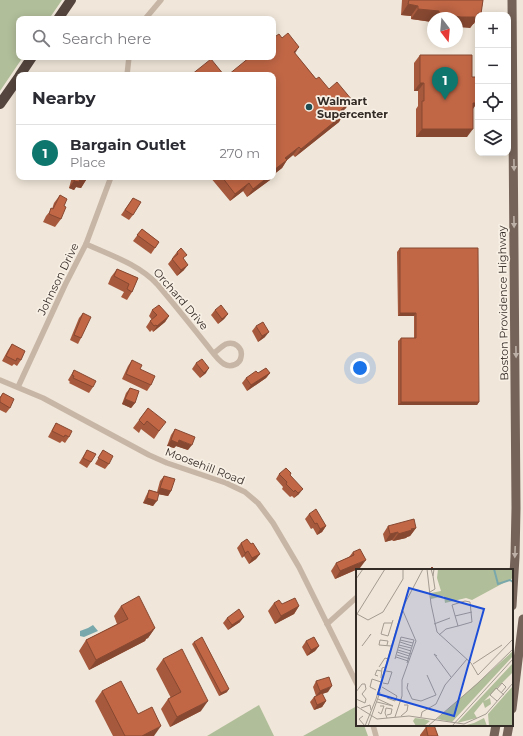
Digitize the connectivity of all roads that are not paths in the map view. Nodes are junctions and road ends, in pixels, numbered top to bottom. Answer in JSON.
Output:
{"nodes":[{"id":1,"x":71,"y":0,"type":"edge"},
{"id":2,"x":161,"y":0,"type":"edge"},
{"id":3,"x":512,"y":0,"type":"edge"},
{"id":4,"x":60,"y":16,"type":"edge"},
{"id":5,"x":148,"y":16,"type":"edge"},
{"id":6,"x":30,"y":60,"type":"edge"},
{"id":7,"x":128,"y":60,"type":"edge"},
{"id":8,"x":23,"y":72,"type":"edge"},
{"id":9,"x":126,"y":72,"type":"edge"},
{"id":10,"x":16,"y":82,"type":"edge"},
{"id":11,"x":0,"y":104,"type":"edge"},
{"id":12,"x":110,"y":180,"type":"edge"},
{"id":13,"x":86,"y":244,"type":"junction"},
{"id":14,"x":214,"y":353,"type":"junction"},
{"id":15,"x":0,"y":380,"type":"edge"},
{"id":16,"x":18,"y":387,"type":"junction"},
{"id":17,"x":513,"y":586,"type":"edge"},
{"id":18,"x":356,"y":598,"type":"edge"},
{"id":19,"x":523,"y":619,"type":"edge"},
{"id":20,"x":327,"y":624,"type":"junction"},
{"id":21,"x":356,"y":682,"type":"edge"},
{"id":22,"x":513,"y":701,"type":"edge"},
{"id":23,"x":372,"y":726,"type":"edge"},
{"id":24,"x":496,"y":726,"type":"edge"},
{"id":25,"x":509,"y":726,"type":"edge"},
{"id":26,"x":376,"y":736,"type":"edge"},
{"id":27,"x":494,"y":736,"type":"edge"},
{"id":28,"x":507,"y":736,"type":"edge"}],
"edges":[{"from":1,"to":4,"type":"highway"},
{"from":2,"to":5,"type":"street"},
{"from":3,"to":17,"type":"main road","name":"Boston Providence Highway","one_way":true},
{"from":6,"to":8,"type":"highway"},
{"from":7,"to":9,"type":"street"},
{"from":10,"to":11,"type":"highway"},
{"from":12,"to":13,"type":"street","name":"Johnson Drive"},
{"from":13,"to":14,"type":"street","name":"Orchard Drive"},
{"from":13,"to":16,"type":"street","name":"Johnson Drive"},
{"from":14,"to":14,"type":"street","name":"Orchard Drive"},
{"from":15,"to":16,"type":"street","name":"Moosehill Road"},
{"from":16,"to":20,"type":"street","name":"Moosehill Road"},
{"from":18,"to":20,"type":"street"},
{"from":19,"to":22,"type":"main road"},
{"from":20,"to":21,"type":"street","name":"Moosehill Road"},
{"from":23,"to":26,"type":"street"},
{"from":24,"to":27,"type":"main road"},
{"from":25,"to":28,"type":"main road"}]}
